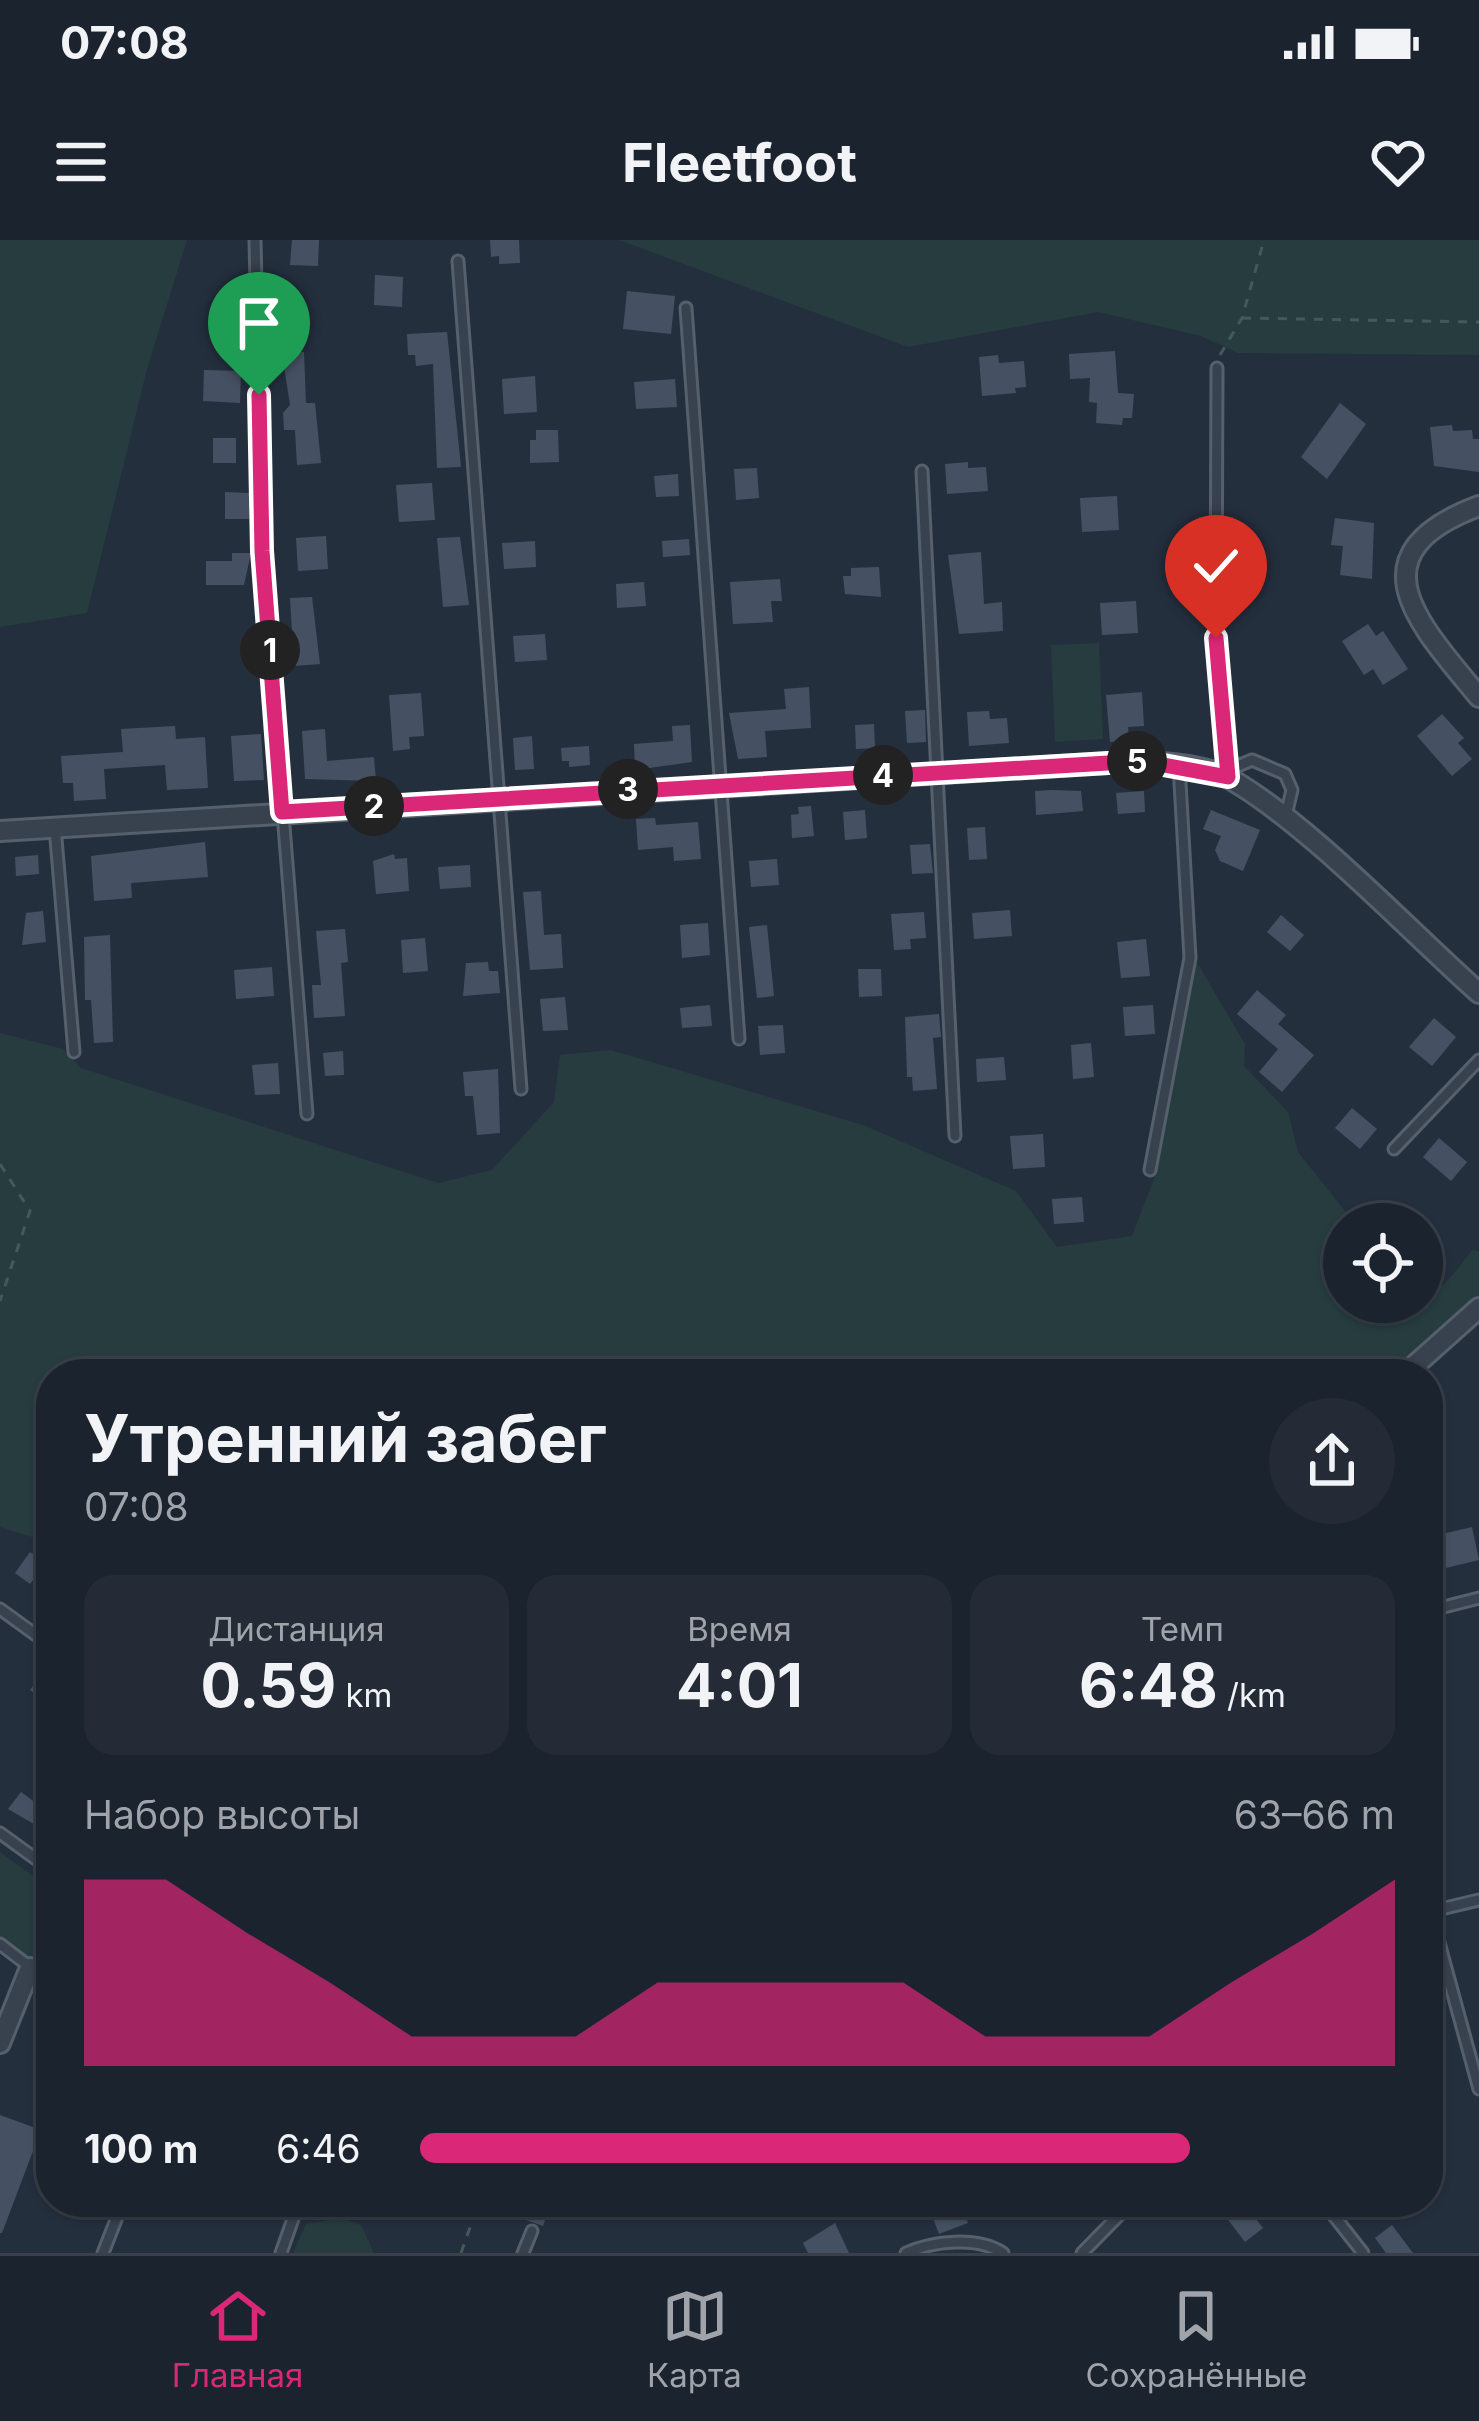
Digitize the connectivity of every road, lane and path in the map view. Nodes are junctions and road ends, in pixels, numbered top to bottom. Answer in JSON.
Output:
{"nodes":[{"id":1,"x":255,"y":240,"type":"edge"},
{"id":2,"x":1264,"y":240,"type":"edge"},
{"id":3,"x":458,"y":262,"type":"dead end"},
{"id":4,"x":686,"y":308,"type":"dead end"},
{"id":5,"x":1242,"y":318,"type":"junction"},
{"id":6,"x":1479,"y":322,"type":"edge"},
{"id":7,"x":1217,"y":368,"type":"joint"},
{"id":8,"x":922,"y":472,"type":"dead end"},
{"id":9,"x":1479,"y":506,"type":"edge"},
{"id":10,"x":1479,"y":697,"type":"edge"},
{"id":11,"x":1179,"y":765,"type":"junction"},
{"id":12,"x":941,"y":772,"type":"junction"},
{"id":13,"x":1226,"y":774,"type":"junction"},
{"id":14,"x":719,"y":783,"type":"junction"},
{"id":15,"x":500,"y":797,"type":"junction"},
{"id":16,"x":282,"y":812,"type":"junction"},
{"id":17,"x":1285,"y":819,"type":"junction"},
{"id":18,"x":55,"y":827,"type":"junction"},
{"id":19,"x":0,"y":831,"type":"edge"},
{"id":20,"x":1479,"y":993,"type":"edge"},
{"id":21,"x":739,"y":1040,"type":"dead end"},
{"id":22,"x":74,"y":1052,"type":"dead end"},
{"id":23,"x":1479,"y":1060,"type":"edge"},
{"id":24,"x":521,"y":1089,"type":"dead end"},
{"id":25,"x":307,"y":1114,"type":"dead end"},
{"id":26,"x":955,"y":1136,"type":"dead end"},
{"id":27,"x":1394,"y":1149,"type":"dead end"},
{"id":28,"x":0,"y":1164,"type":"edge"},
{"id":29,"x":1150,"y":1170,"type":"dead end"},
{"id":30,"x":0,"y":1301,"type":"edge"},
{"id":31,"x":1479,"y":1308,"type":"edge"},
{"id":32,"x":1422,"y":1359,"type":"edge"},
{"id":33,"x":1479,"y":1598,"type":"edge"},
{"id":34,"x":1443,"y":1607,"type":"edge"},
{"id":35,"x":0,"y":1609,"type":"edge"},
{"id":36,"x":36,"y":1635,"type":"edge"},
{"id":37,"x":0,"y":1833,"type":"edge"},
{"id":38,"x":36,"y":1859,"type":"edge"},
{"id":39,"x":1479,"y":1900,"type":"edge"},
{"id":40,"x":1443,"y":1908,"type":"edge"},
{"id":41,"x":0,"y":1944,"type":"edge"},
{"id":42,"x":1443,"y":1957,"type":"edge"},
{"id":43,"x":29,"y":1968,"type":"junction"},
{"id":44,"x":36,"y":1973,"type":"edge"},
{"id":45,"x":0,"y":2043,"type":"edge"},
{"id":46,"x":1479,"y":2089,"type":"edge"},
{"id":47,"x":117,"y":2217,"type":"edge"},
{"id":48,"x":294,"y":2217,"type":"edge"},
{"id":49,"x":473,"y":2217,"type":"edge"},
{"id":50,"x":1117,"y":2217,"type":"edge"},
{"id":51,"x":1335,"y":2217,"type":"edge"},
{"id":52,"x":532,"y":2230,"type":"dead end"},
{"id":53,"x":103,"y":2253,"type":"edge"},
{"id":54,"x":281,"y":2253,"type":"edge"},
{"id":55,"x":460,"y":2253,"type":"edge"},
{"id":56,"x":523,"y":2253,"type":"edge"},
{"id":57,"x":906,"y":2253,"type":"edge"},
{"id":58,"x":1003,"y":2253,"type":"edge"},
{"id":59,"x":1082,"y":2253,"type":"edge"},
{"id":60,"x":1363,"y":2253,"type":"edge"}],
"edges":[{"from":1,"to":16,"type":"lane"},
{"from":2,"to":5,"type":"path"},
{"from":3,"to":15,"type":"lane"},
{"from":4,"to":14,"type":"lane"},
{"from":5,"to":6,"type":"path"},
{"from":5,"to":7,"type":"path"},
{"from":7,"to":13,"type":"lane"},
{"from":8,"to":12,"type":"lane"},
{"from":9,"to":10,"type":"street"},
{"from":11,"to":12,"type":"street"},
{"from":11,"to":13,"type":"street"},
{"from":11,"to":29,"type":"lane"},
{"from":12,"to":14,"type":"street"},
{"from":12,"to":26,"type":"lane"},
{"from":13,"to":17,"type":"street"},
{"from":13,"to":17,"type":"lane"},
{"from":14,"to":15,"type":"street"},
{"from":14,"to":21,"type":"lane"},
{"from":15,"to":16,"type":"street"},
{"from":15,"to":24,"type":"lane"},
{"from":16,"to":18,"type":"street"},
{"from":16,"to":25,"type":"lane"},
{"from":17,"to":20,"type":"street"},
{"from":18,"to":19,"type":"street"},
{"from":18,"to":22,"type":"lane"},
{"from":23,"to":27,"type":"lane"},
{"from":28,"to":30,"type":"path"},
{"from":31,"to":32,"type":"street"},
{"from":33,"to":34,"type":"lane"},
{"from":35,"to":36,"type":"lane"},
{"from":37,"to":38,"type":"lane"},
{"from":39,"to":40,"type":"lane"},
{"from":41,"to":43,"type":"lane"},
{"from":42,"to":46,"type":"lane"},
{"from":43,"to":44,"type":"lane"},
{"from":43,"to":45,"type":"street"},
{"from":47,"to":53,"type":"lane"},
{"from":48,"to":54,"type":"lane"},
{"from":49,"to":55,"type":"path"},
{"from":50,"to":59,"type":"lane"},
{"from":51,"to":60,"type":"lane"},
{"from":52,"to":56,"type":"lane"},
{"from":57,"to":58,"type":"lane"}]}
